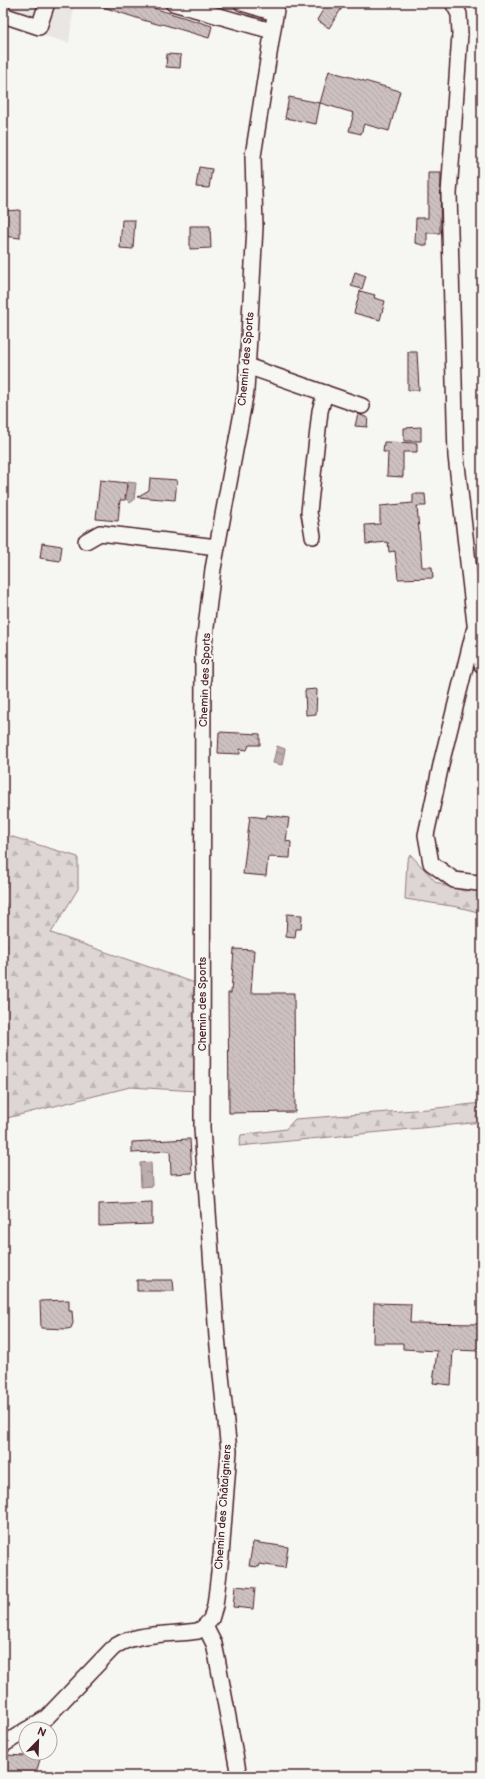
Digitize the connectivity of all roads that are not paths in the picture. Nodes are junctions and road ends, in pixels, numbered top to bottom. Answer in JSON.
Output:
{"nodes":[{"id":1,"x":47,"y":3,"type":"edge"},
{"id":2,"x":173,"y":3,"type":"edge"},
{"id":3,"x":206,"y":3,"type":"edge"},
{"id":4,"x":453,"y":3,"type":"edge"},
{"id":5,"x":248,"y":4,"type":"edge"},
{"id":6,"x":3,"y":14,"type":"edge"},
{"id":7,"x":274,"y":17,"type":"edge"},
{"id":8,"x":247,"y":366,"type":"junction"},
{"id":9,"x":325,"y":393,"type":"junction"},
{"id":10,"x":362,"y":406,"type":"dead end"},
{"id":11,"x":313,"y":536,"type":"dead end"},
{"id":12,"x":86,"y":541,"type":"dead end"},
{"id":13,"x":217,"y":547,"type":"junction"},
{"id":14,"x":475,"y":624,"type":"junction"},
{"id":15,"x":482,"y":665,"type":"edge"},
{"id":16,"x":482,"y":881,"type":"edge"},
{"id":17,"x":217,"y":1338,"type":"joint"},
{"id":18,"x":205,"y":1626,"type":"junction"},
{"id":19,"x":41,"y":1721,"type":"edge"},
{"id":20,"x":18,"y":1736,"type":"edge"},
{"id":21,"x":3,"y":1745,"type":"edge"},
{"id":22,"x":239,"y":1776,"type":"edge"}],
"edges":[{"from":1,"to":6,"type":"street"},
{"from":2,"to":7,"type":"street"},
{"from":3,"to":7,"type":"street"},
{"from":4,"to":14,"type":"street"},
{"from":5,"to":7,"type":"street"},
{"from":7,"to":8,"type":"street","name":"Chemin des Sports"},
{"from":8,"to":9,"type":"street"},
{"from":8,"to":13,"type":"street","name":"Chemin des Sports"},
{"from":9,"to":10,"type":"street"},
{"from":9,"to":11,"type":"street"},
{"from":12,"to":13,"type":"street"},
{"from":13,"to":17,"type":"street","name":"Chemin des Sports"},
{"from":14,"to":15,"type":"street"},
{"from":14,"to":16,"type":"street"},
{"from":17,"to":18,"type":"street","name":"Chemin des Châtaigniers"},
{"from":18,"to":19,"type":"street"},
{"from":18,"to":22,"type":"street"},
{"from":20,"to":21,"type":"street"}]}
